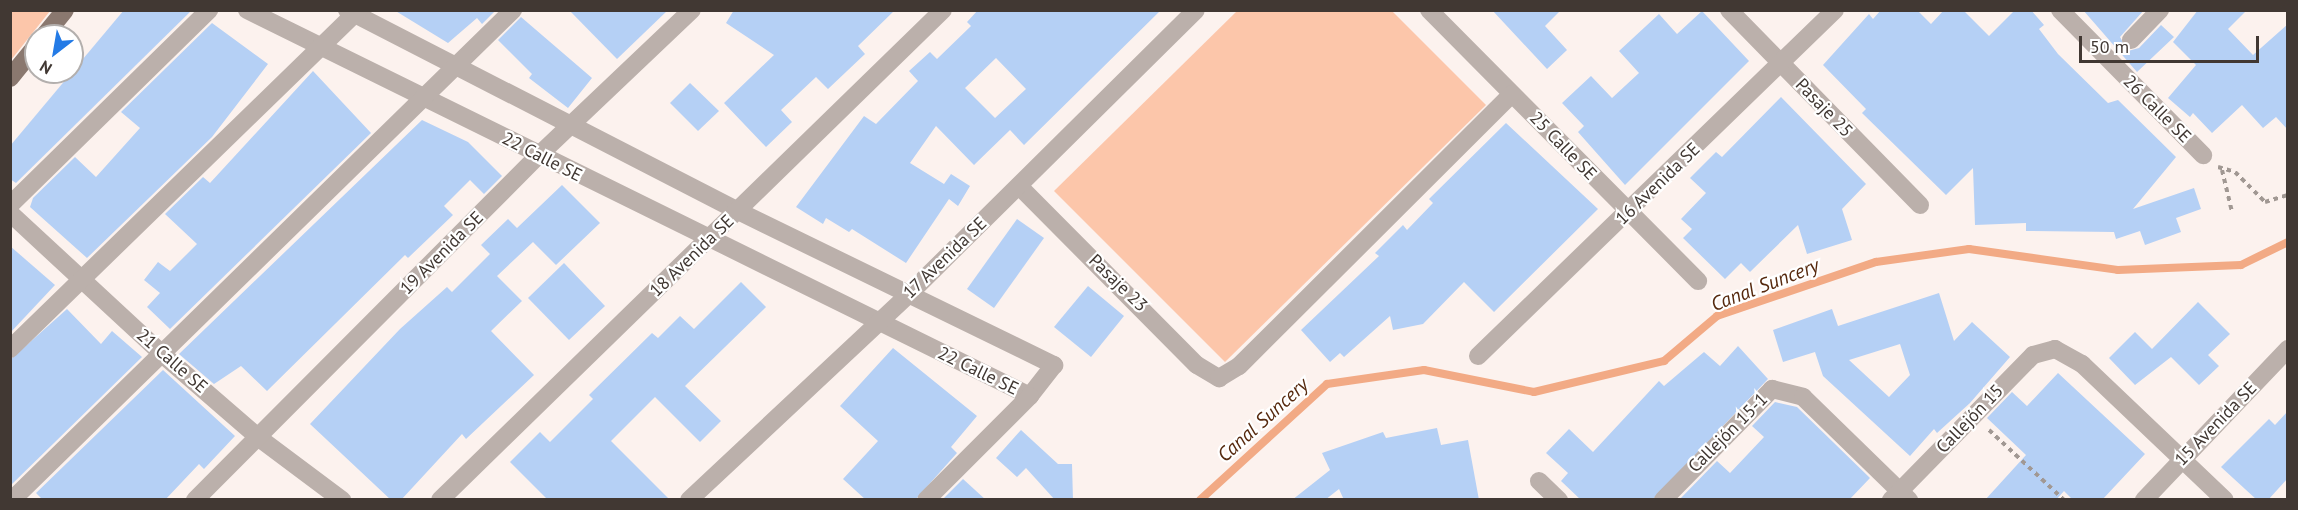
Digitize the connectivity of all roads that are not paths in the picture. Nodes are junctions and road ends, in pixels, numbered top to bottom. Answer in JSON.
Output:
{"nodes":[{"id":1,"x":65,"y":10,"type":"edge"},
{"id":2,"x":209,"y":10,"type":"edge"},
{"id":3,"x":247,"y":10,"type":"edge"},
{"id":4,"x":513,"y":10,"type":"edge"},
{"id":5,"x":692,"y":10,"type":"edge"},
{"id":6,"x":943,"y":10,"type":"edge"},
{"id":7,"x":1196,"y":10,"type":"edge"},
{"id":8,"x":1429,"y":10,"type":"edge"},
{"id":9,"x":1729,"y":10,"type":"edge"},
{"id":10,"x":1835,"y":10,"type":"edge"},
{"id":11,"x":2060,"y":10,"type":"edge"},
{"id":12,"x":2160,"y":10,"type":"edge"},
{"id":13,"x":354,"y":12,"type":"edge"},
{"id":14,"x":54,"y":24,"type":"edge"},
{"id":15,"x":2131,"y":40,"type":"dead end"},
{"id":16,"x":321,"y":46,"type":"junction"},
{"id":17,"x":24,"y":61,"type":"edge"},
{"id":18,"x":1780,"y":63,"type":"junction"},
{"id":19,"x":454,"y":65,"type":"junction"},
{"id":20,"x":10,"y":78,"type":"edge"},
{"id":21,"x":1512,"y":94,"type":"junction"},
{"id":22,"x":424,"y":97,"type":"junction"},
{"id":23,"x":570,"y":126,"type":"junction"},
{"id":24,"x":2203,"y":155,"type":"road end"},
{"id":25,"x":538,"y":156,"type":"junction"},
{"id":26,"x":1018,"y":186,"type":"junction"},
{"id":27,"x":10,"y":205,"type":"edge"},
{"id":28,"x":1920,"y":206,"type":"dead end"},
{"id":29,"x":738,"y":211,"type":"junction"},
{"id":30,"x":10,"y":213,"type":"edge"},
{"id":31,"x":1629,"y":214,"type":"junction"},
{"id":32,"x":710,"y":240,"type":"junction"},
{"id":33,"x":82,"y":281,"type":"junction"},
{"id":34,"x":1698,"y":281,"type":"dead end"},
{"id":35,"x":910,"y":293,"type":"junction"},
{"id":36,"x":878,"y":323,"type":"junction"},
{"id":37,"x":10,"y":349,"type":"edge"},
{"id":38,"x":2288,"y":349,"type":"edge"},
{"id":39,"x":162,"y":354,"type":"junction"},
{"id":40,"x":1478,"y":356,"type":"dead end"},
{"id":41,"x":1030,"y":396,"type":"junction"},
{"id":42,"x":259,"y":438,"type":"junction"},
{"id":43,"x":2183,"y":459,"type":"junction"},
{"id":44,"x":1539,"y":482,"type":"dead end"},
{"id":45,"x":1900,"y":496,"type":"edge"},
{"id":46,"x":12,"y":500,"type":"edge"},
{"id":47,"x":195,"y":500,"type":"edge"},
{"id":48,"x":342,"y":500,"type":"edge"},
{"id":49,"x":440,"y":500,"type":"edge"},
{"id":50,"x":689,"y":500,"type":"edge"},
{"id":51,"x":926,"y":500,"type":"edge"},
{"id":52,"x":1559,"y":500,"type":"edge"},
{"id":53,"x":1663,"y":500,"type":"edge"},
{"id":54,"x":2144,"y":500,"type":"edge"},
{"id":55,"x":2225,"y":500,"type":"edge"}],
"edges":[{"from":1,"to":14,"type":"main road"},
{"from":2,"to":27,"type":"street"},
{"from":3,"to":16,"type":"street","name":"22 Calle SE"},
{"from":4,"to":19,"type":"street"},
{"from":5,"to":23,"type":"street","name":"19 Avenida SE"},
{"from":6,"to":29,"type":"street","name":"18 Avenida SE"},
{"from":7,"to":26,"type":"street","name":"17 Avenida SE"},
{"from":8,"to":21,"type":"street","name":"25 Calle SE"},
{"from":9,"to":18,"type":"street","name":"Pasaje 25"},
{"from":10,"to":18,"type":"street","name":"16 Avenida SE"},
{"from":11,"to":24,"type":"street","name":"26 Calle SE"},
{"from":12,"to":15,"type":"street"},
{"from":13,"to":16,"type":"street"},
{"from":13,"to":19,"type":"street","name":"22 Calle SE"},
{"from":16,"to":22,"type":"street","name":"22 Calle SE"},
{"from":16,"to":33,"type":"street"},
{"from":17,"to":20,"type":"main road"},
{"from":18,"to":28,"type":"street","name":"Pasaje 25"},
{"from":18,"to":31,"type":"street","name":"16 Avenida SE"},
{"from":19,"to":22,"type":"street"},
{"from":19,"to":23,"type":"street","name":"22 Calle SE"},
{"from":21,"to":26,"type":"street","name":"Pasaje 23"},
{"from":21,"to":31,"type":"street","name":"25 Calle SE"},
{"from":22,"to":25,"type":"street","name":"22 Calle SE"},
{"from":22,"to":39,"type":"street"},
{"from":23,"to":25,"type":"street","name":"19 Avenida SE"},
{"from":23,"to":29,"type":"street","name":"22 Calle SE"},
{"from":25,"to":32,"type":"street","name":"22 Calle SE"},
{"from":25,"to":42,"type":"street","name":"19 Avenida SE"},
{"from":26,"to":35,"type":"street","name":"17 Avenida SE"},
{"from":29,"to":32,"type":"street","name":"18 Avenida SE"},
{"from":29,"to":35,"type":"street","name":"22 Calle SE"},
{"from":30,"to":33,"type":"street","name":"21 Calle SE"},
{"from":31,"to":34,"type":"street","name":"25 Calle SE"},
{"from":31,"to":40,"type":"street","name":"16 Avenida SE"},
{"from":32,"to":36,"type":"street","name":"22 Calle SE"},
{"from":32,"to":49,"type":"street","name":"18 Avenida SE"},
{"from":33,"to":37,"type":"street"},
{"from":33,"to":39,"type":"street","name":"21 Calle SE"},
{"from":35,"to":36,"type":"street","name":"17 Avenida SE"},
{"from":35,"to":41,"type":"street","name":"22 Calle SE"},
{"from":36,"to":41,"type":"street","name":"22 Calle SE"},
{"from":36,"to":50,"type":"street","name":"17 Avenida SE"},
{"from":38,"to":43,"type":"street","name":"15 Avenida SE"},
{"from":39,"to":42,"type":"street","name":"21 Calle SE"},
{"from":39,"to":46,"type":"street"},
{"from":41,"to":51,"type":"street"},
{"from":42,"to":47,"type":"street","name":"19 Avenida SE"},
{"from":42,"to":48,"type":"street","name":"21 Calle SE"},
{"from":43,"to":45,"type":"street","name":"Callejón 15"},
{"from":43,"to":54,"type":"street","name":"15 Avenida SE"},
{"from":43,"to":55,"type":"street"},
{"from":44,"to":52,"type":"street"},
{"from":45,"to":53,"type":"street","name":"Callejón 15-1"}]}
